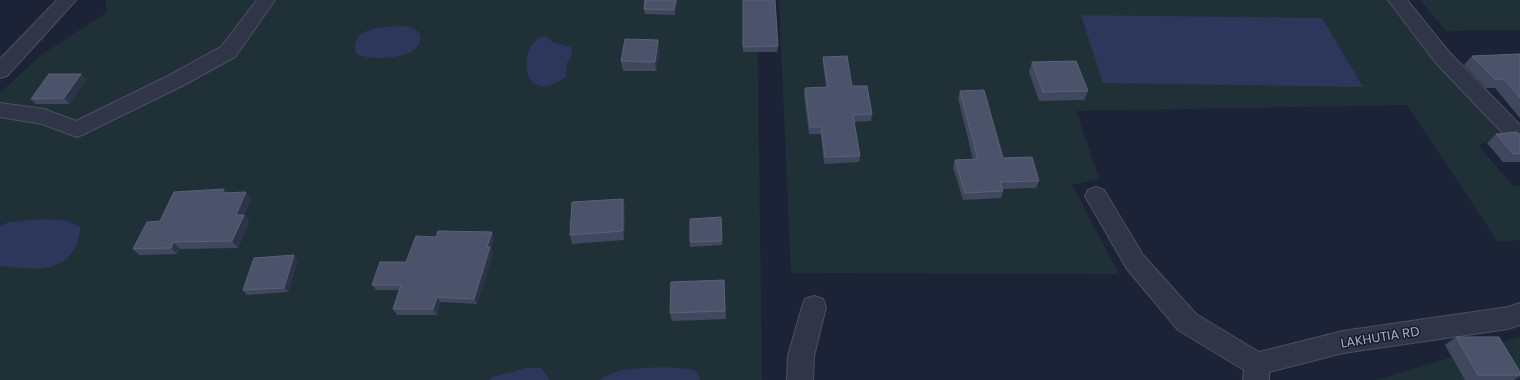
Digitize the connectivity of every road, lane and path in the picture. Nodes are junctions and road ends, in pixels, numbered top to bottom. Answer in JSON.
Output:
{"nodes":[{"id":1,"x":67,"y":0,"type":"edge"},
{"id":2,"x":266,"y":0,"type":"edge"},
{"id":3,"x":1397,"y":0,"type":"edge"},
{"id":4,"x":0,"y":71,"type":"edge"},
{"id":5,"x":0,"y":110,"type":"edge"},
{"id":6,"x":1520,"y":138,"type":"edge"},
{"id":7,"x":1096,"y":196,"type":"dead end"},
{"id":8,"x":814,"y":307,"type":"dead end"},
{"id":9,"x":1520,"y":314,"type":"edge"},
{"id":10,"x":1257,"y":372,"type":"edge"},
{"id":11,"x":800,"y":380,"type":"edge"}],
"edges":[{"from":1,"to":4,"type":"street"},
{"from":2,"to":5,"type":"street"},
{"from":3,"to":6,"type":"street"},
{"from":7,"to":10,"type":"street"},
{"from":8,"to":11,"type":"street"},
{"from":9,"to":10,"type":"street","name":"LAKHUTIA RD"}]}
